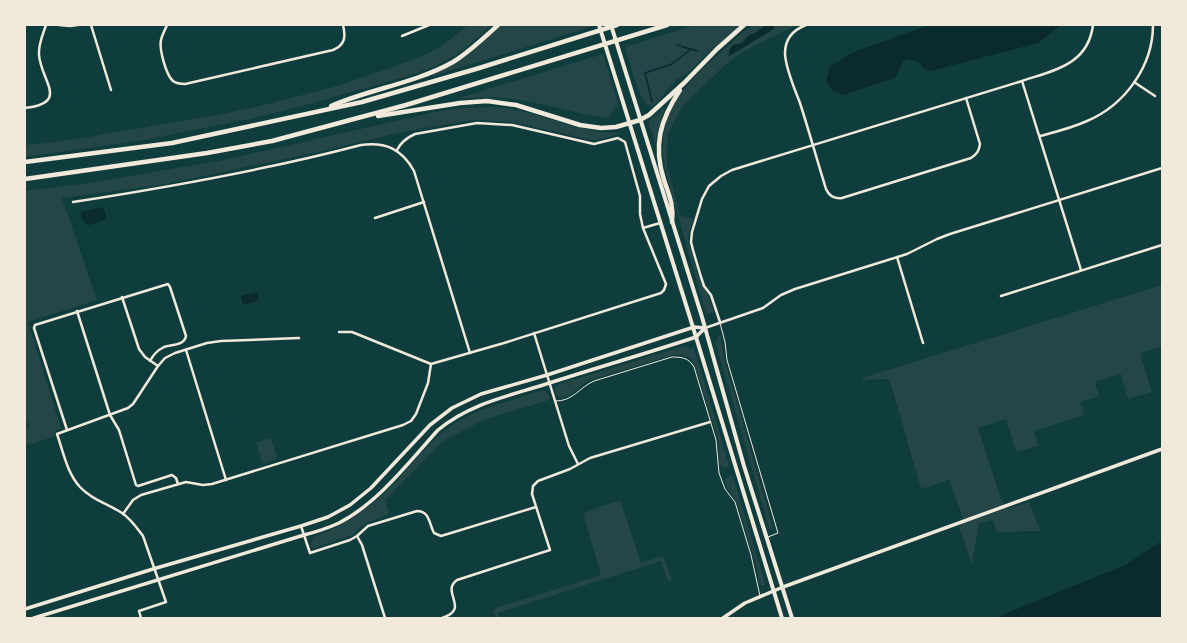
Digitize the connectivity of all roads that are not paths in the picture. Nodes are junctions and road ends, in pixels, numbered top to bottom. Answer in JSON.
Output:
{"nodes":[{"id":1,"x":46,"y":25,"type":"edge"},
{"id":2,"x":59,"y":25,"type":"edge"},
{"id":3,"x":78,"y":25,"type":"edge"},
{"id":4,"x":91,"y":25,"type":"edge"},
{"id":5,"x":167,"y":25,"type":"edge"},
{"id":6,"x":343,"y":25,"type":"edge"},
{"id":7,"x":429,"y":25,"type":"edge"},
{"id":8,"x":498,"y":25,"type":"edge"},
{"id":9,"x":599,"y":25,"type":"edge"},
{"id":10,"x":610,"y":25,"type":"edge"},
{"id":11,"x":617,"y":25,"type":"edge"},
{"id":12,"x":667,"y":25,"type":"edge"},
{"id":13,"x":744,"y":25,"type":"edge"},
{"id":14,"x":806,"y":25,"type":"edge"},
{"id":15,"x":1093,"y":25,"type":"edge"},
{"id":16,"x":1153,"y":25,"type":"edge"},
{"id":17,"x":402,"y":36,"type":"dead end"},
{"id":18,"x":1022,"y":81,"type":"junction"},
{"id":19,"x":1134,"y":82,"type":"junction"},
{"id":20,"x":684,"y":83,"type":"junction"},
{"id":21,"x":111,"y":90,"type":"dead end"},
{"id":22,"x":1155,"y":96,"type":"dead end"},
{"id":23,"x":966,"y":98,"type":"junction"},
{"id":24,"x":25,"y":108,"type":"edge"},
{"id":25,"x":320,"y":111,"type":"junction"},
{"id":26,"x":359,"y":119,"type":"junction"},
{"id":27,"x":640,"y":120,"type":"junction"},
{"id":28,"x":629,"y":124,"type":"junction"},
{"id":29,"x":1040,"y":136,"type":"junction"},
{"id":30,"x":813,"y":146,"type":"junction"},
{"id":31,"x":396,"y":150,"type":"junction"},
{"id":32,"x":25,"y":162,"type":"edge"},
{"id":33,"x":1162,"y":168,"type":"edge"},
{"id":34,"x":25,"y":179,"type":"edge"},
{"id":35,"x":1060,"y":200,"type":"junction"},
{"id":36,"x":73,"y":202,"type":"dead end"},
{"id":37,"x":424,"y":202,"type":"junction"},
{"id":38,"x":375,"y":218,"type":"dead end"},
{"id":39,"x":672,"y":222,"type":"junction"},
{"id":40,"x":660,"y":223,"type":"junction"},
{"id":41,"x":643,"y":228,"type":"junction"},
{"id":42,"x":1162,"y":245,"type":"edge"},
{"id":43,"x":897,"y":257,"type":"junction"},
{"id":44,"x":1081,"y":270,"type":"junction"},
{"id":45,"x":1001,"y":296,"type":"dead end"},
{"id":46,"x":122,"y":297,"type":"junction"},
{"id":47,"x":77,"y":311,"type":"junction"},
{"id":48,"x":720,"y":322,"type":"junction"},
{"id":49,"x":694,"y":327,"type":"junction"},
{"id":50,"x":705,"y":328,"type":"junction"},
{"id":51,"x":339,"y":332,"type":"dead end"},
{"id":52,"x":534,"y":333,"type":"junction"},
{"id":53,"x":696,"y":337,"type":"junction"},
{"id":54,"x":299,"y":338,"type":"dead end"},
{"id":55,"x":924,"y":343,"type":"dead end"},
{"id":56,"x":186,"y":350,"type":"junction"},
{"id":57,"x":470,"y":353,"type":"junction"},
{"id":58,"x":150,"y":361,"type":"junction"},
{"id":59,"x":431,"y":364,"type":"junction"},
{"id":60,"x":158,"y":366,"type":"junction"},
{"id":61,"x":547,"y":375,"type":"junction"},
{"id":62,"x":549,"y":383,"type":"junction"},
{"id":63,"x":555,"y":401,"type":"junction"},
{"id":64,"x":110,"y":415,"type":"junction"},
{"id":65,"x":710,"y":422,"type":"junction"},
{"id":66,"x":67,"y":430,"type":"junction"},
{"id":67,"x":1162,"y":449,"type":"edge"},
{"id":68,"x":578,"y":464,"type":"junction"},
{"id":69,"x":226,"y":480,"type":"junction"},
{"id":70,"x":178,"y":484,"type":"junction"},
{"id":71,"x":536,"y":507,"type":"junction"},
{"id":72,"x":123,"y":514,"type":"junction"},
{"id":73,"x":301,"y":526,"type":"junction"},
{"id":74,"x":304,"y":535,"type":"junction"},
{"id":75,"x":357,"y":536,"type":"junction"},
{"id":76,"x":767,"y":538,"type":"junction"},
{"id":77,"x":154,"y":569,"type":"junction"},
{"id":78,"x":158,"y":581,"type":"junction"},
{"id":79,"x":783,"y":587,"type":"junction"},
{"id":80,"x":773,"y":591,"type":"junction"},
{"id":81,"x":760,"y":597,"type":"junction"},
{"id":82,"x":25,"y":609,"type":"edge"},
{"id":83,"x":34,"y":618,"type":"edge"},
{"id":84,"x":142,"y":618,"type":"edge"},
{"id":85,"x":385,"y":618,"type":"edge"},
{"id":86,"x":442,"y":618,"type":"edge"},
{"id":87,"x":723,"y":618,"type":"edge"},
{"id":88,"x":782,"y":618,"type":"edge"},
{"id":89,"x":792,"y":618,"type":"edge"}],
"edges":[{"from":1,"to":24,"type":"street"},
{"from":2,"to":3,"type":"street"},
{"from":4,"to":21,"type":"street"},
{"from":5,"to":6,"type":"street"},
{"from":7,"to":17,"type":"street"},
{"from":8,"to":25,"type":"highway"},
{"from":9,"to":28,"type":"main road"},
{"from":10,"to":27,"type":"main road"},
{"from":11,"to":25,"type":"highway"},
{"from":12,"to":26,"type":"highway"},
{"from":13,"to":20,"type":"highway"},
{"from":14,"to":30,"type":"street"},
{"from":15,"to":18,"type":"street"},
{"from":16,"to":19,"type":"street"},
{"from":18,"to":23,"type":"street"},
{"from":18,"to":29,"type":"street"},
{"from":19,"to":22,"type":"street"},
{"from":19,"to":29,"type":"street"},
{"from":20,"to":27,"type":"highway"},
{"from":20,"to":39,"type":"highway"},
{"from":23,"to":30,"type":"street"},
{"from":23,"to":30,"type":"street"},
{"from":25,"to":32,"type":"highway"},
{"from":26,"to":28,"type":"highway"},
{"from":26,"to":34,"type":"highway"},
{"from":27,"to":28,"type":"highway"},
{"from":27,"to":39,"type":"main road"},
{"from":28,"to":40,"type":"main road"},
{"from":29,"to":35,"type":"street"},
{"from":30,"to":48,"type":"street"},
{"from":31,"to":36,"type":"street"},
{"from":31,"to":37,"type":"street"},
{"from":31,"to":41,"type":"street"},
{"from":33,"to":35,"type":"street"},
{"from":35,"to":43,"type":"street"},
{"from":35,"to":44,"type":"street"},
{"from":37,"to":38,"type":"street"},
{"from":37,"to":57,"type":"street"},
{"from":39,"to":50,"type":"main road"},
{"from":40,"to":41,"type":"street"},
{"from":40,"to":49,"type":"main road"},
{"from":41,"to":52,"type":"street"},
{"from":42,"to":44,"type":"street"},
{"from":43,"to":48,"type":"street"},
{"from":43,"to":55,"type":"street"},
{"from":44,"to":45,"type":"street"},
{"from":46,"to":47,"type":"street"},
{"from":46,"to":58,"type":"street"},
{"from":46,"to":58,"type":"street"},
{"from":47,"to":64,"type":"street"},
{"from":47,"to":66,"type":"street"},
{"from":48,"to":50,"type":"street"},
{"from":48,"to":76,"type":"lane"},
{"from":49,"to":50,"type":"main road"},
{"from":49,"to":53,"type":"main road"},
{"from":49,"to":61,"type":"main road"},
{"from":50,"to":53,"type":"main road"},
{"from":50,"to":76,"type":"main road"},
{"from":51,"to":59,"type":"street"},
{"from":52,"to":57,"type":"street"},
{"from":52,"to":61,"type":"street"},
{"from":53,"to":62,"type":"main road"},
{"from":53,"to":80,"type":"main road"},
{"from":54,"to":56,"type":"street"},
{"from":56,"to":60,"type":"street"},
{"from":56,"to":69,"type":"street"},
{"from":57,"to":59,"type":"street"},
{"from":58,"to":60,"type":"street"},
{"from":59,"to":69,"type":"street"},
{"from":60,"to":64,"type":"street"},
{"from":61,"to":62,"type":"street"},
{"from":61,"to":73,"type":"main road"},
{"from":62,"to":63,"type":"street"},
{"from":62,"to":74,"type":"main road"},
{"from":63,"to":65,"type":"lane"},
{"from":63,"to":68,"type":"street"},
{"from":64,"to":66,"type":"street"},
{"from":64,"to":70,"type":"street"},
{"from":65,"to":68,"type":"street"},
{"from":65,"to":81,"type":"lane"},
{"from":66,"to":72,"type":"street"},
{"from":67,"to":79,"type":"main road"},
{"from":68,"to":71,"type":"street"},
{"from":69,"to":70,"type":"street"},
{"from":70,"to":72,"type":"street"},
{"from":71,"to":75,"type":"street"},
{"from":71,"to":86,"type":"street"},
{"from":72,"to":77,"type":"street"},
{"from":73,"to":74,"type":"street"},
{"from":73,"to":77,"type":"main road"},
{"from":74,"to":75,"type":"street"},
{"from":74,"to":78,"type":"main road"},
{"from":75,"to":85,"type":"street"},
{"from":76,"to":79,"type":"main road"},
{"from":77,"to":78,"type":"street"},
{"from":77,"to":82,"type":"main road"},
{"from":78,"to":83,"type":"main road"},
{"from":78,"to":84,"type":"street"},
{"from":79,"to":80,"type":"main road"},
{"from":79,"to":89,"type":"main road"},
{"from":80,"to":81,"type":"main road"},
{"from":80,"to":88,"type":"main road"},
{"from":81,"to":87,"type":"main road"}]}
